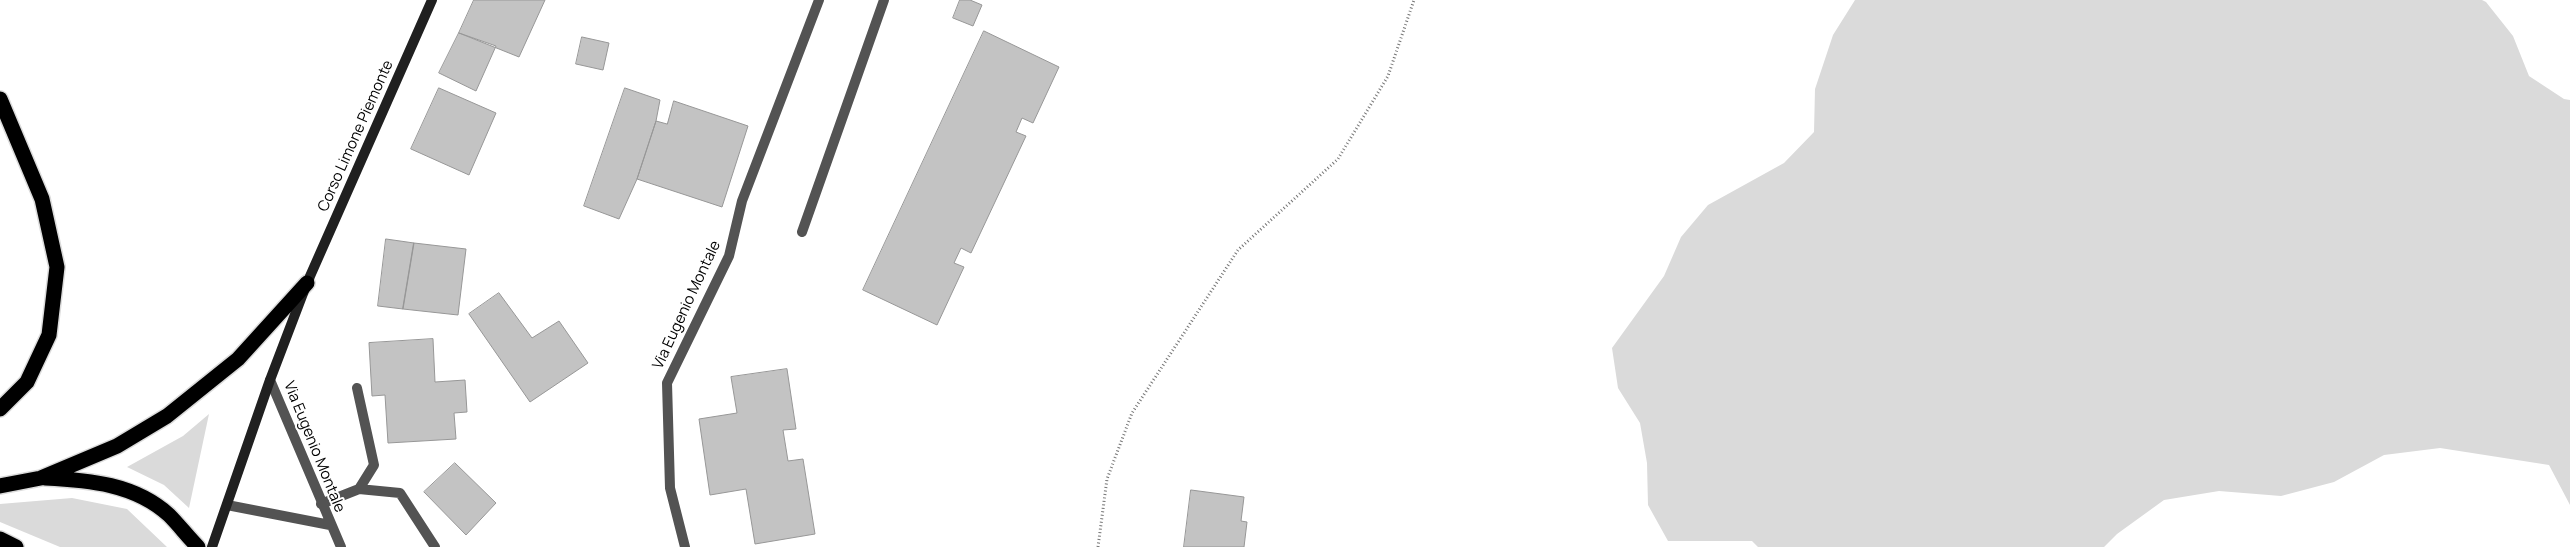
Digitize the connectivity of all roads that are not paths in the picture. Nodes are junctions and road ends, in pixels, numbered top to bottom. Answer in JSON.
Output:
{"nodes":[{"id":1,"x":432,"y":0,"type":"edge"},
{"id":2,"x":819,"y":0,"type":"edge"},
{"id":3,"x":884,"y":0,"type":"edge"},
{"id":4,"x":0,"y":99,"type":"edge"},
{"id":5,"x":802,"y":232,"type":"dead end"},
{"id":6,"x":307,"y":283,"type":"junction"},
{"id":7,"x":270,"y":380,"type":"junction"},
{"id":8,"x":357,"y":388,"type":"dead end"},
{"id":9,"x":0,"y":409,"type":"edge"},
{"id":10,"x":41,"y":478,"type":"junction"},
{"id":11,"x":0,"y":486,"type":"edge"},
{"id":12,"x":359,"y":489,"type":"junction"},
{"id":13,"x":321,"y":504,"type":"junction"},
{"id":14,"x":227,"y":505,"type":"junction"},
{"id":15,"x":330,"y":526,"type":"junction"},
{"id":16,"x":0,"y":539,"type":"edge"},
{"id":17,"x":16,"y":547,"type":"edge"},
{"id":18,"x":198,"y":547,"type":"edge"},
{"id":19,"x":212,"y":547,"type":"edge"},
{"id":20,"x":341,"y":547,"type":"edge"},
{"id":21,"x":435,"y":547,"type":"edge"},
{"id":22,"x":684,"y":547,"type":"edge"}],
"edges":[{"from":1,"to":6,"type":"main road","name":"Corso Limone Piemonte"},
{"from":2,"to":22,"type":"street","name":"Via Eugenio Montale"},
{"from":3,"to":5,"type":"street"},
{"from":4,"to":9,"type":"highway"},
{"from":6,"to":7,"type":"main road","name":"Corso Limone Piemonte"},
{"from":6,"to":10,"type":"highway"},
{"from":7,"to":13,"type":"street","name":"Via Eugenio Montale"},
{"from":7,"to":14,"type":"main road","name":"Corso Limone Piemonte"},
{"from":8,"to":12,"type":"street"},
{"from":10,"to":11,"type":"highway"},
{"from":10,"to":18,"type":"highway"},
{"from":12,"to":13,"type":"street"},
{"from":12,"to":21,"type":"street"},
{"from":13,"to":15,"type":"street","name":"Via Eugenio Montale"},
{"from":14,"to":15,"type":"street","name":"Via Eugenio Montale"},
{"from":14,"to":19,"type":"main road","name":"Corso Limone Piemonte"},
{"from":15,"to":20,"type":"street","name":"Via Eugenio Montale"},
{"from":16,"to":17,"type":"highway"}]}
